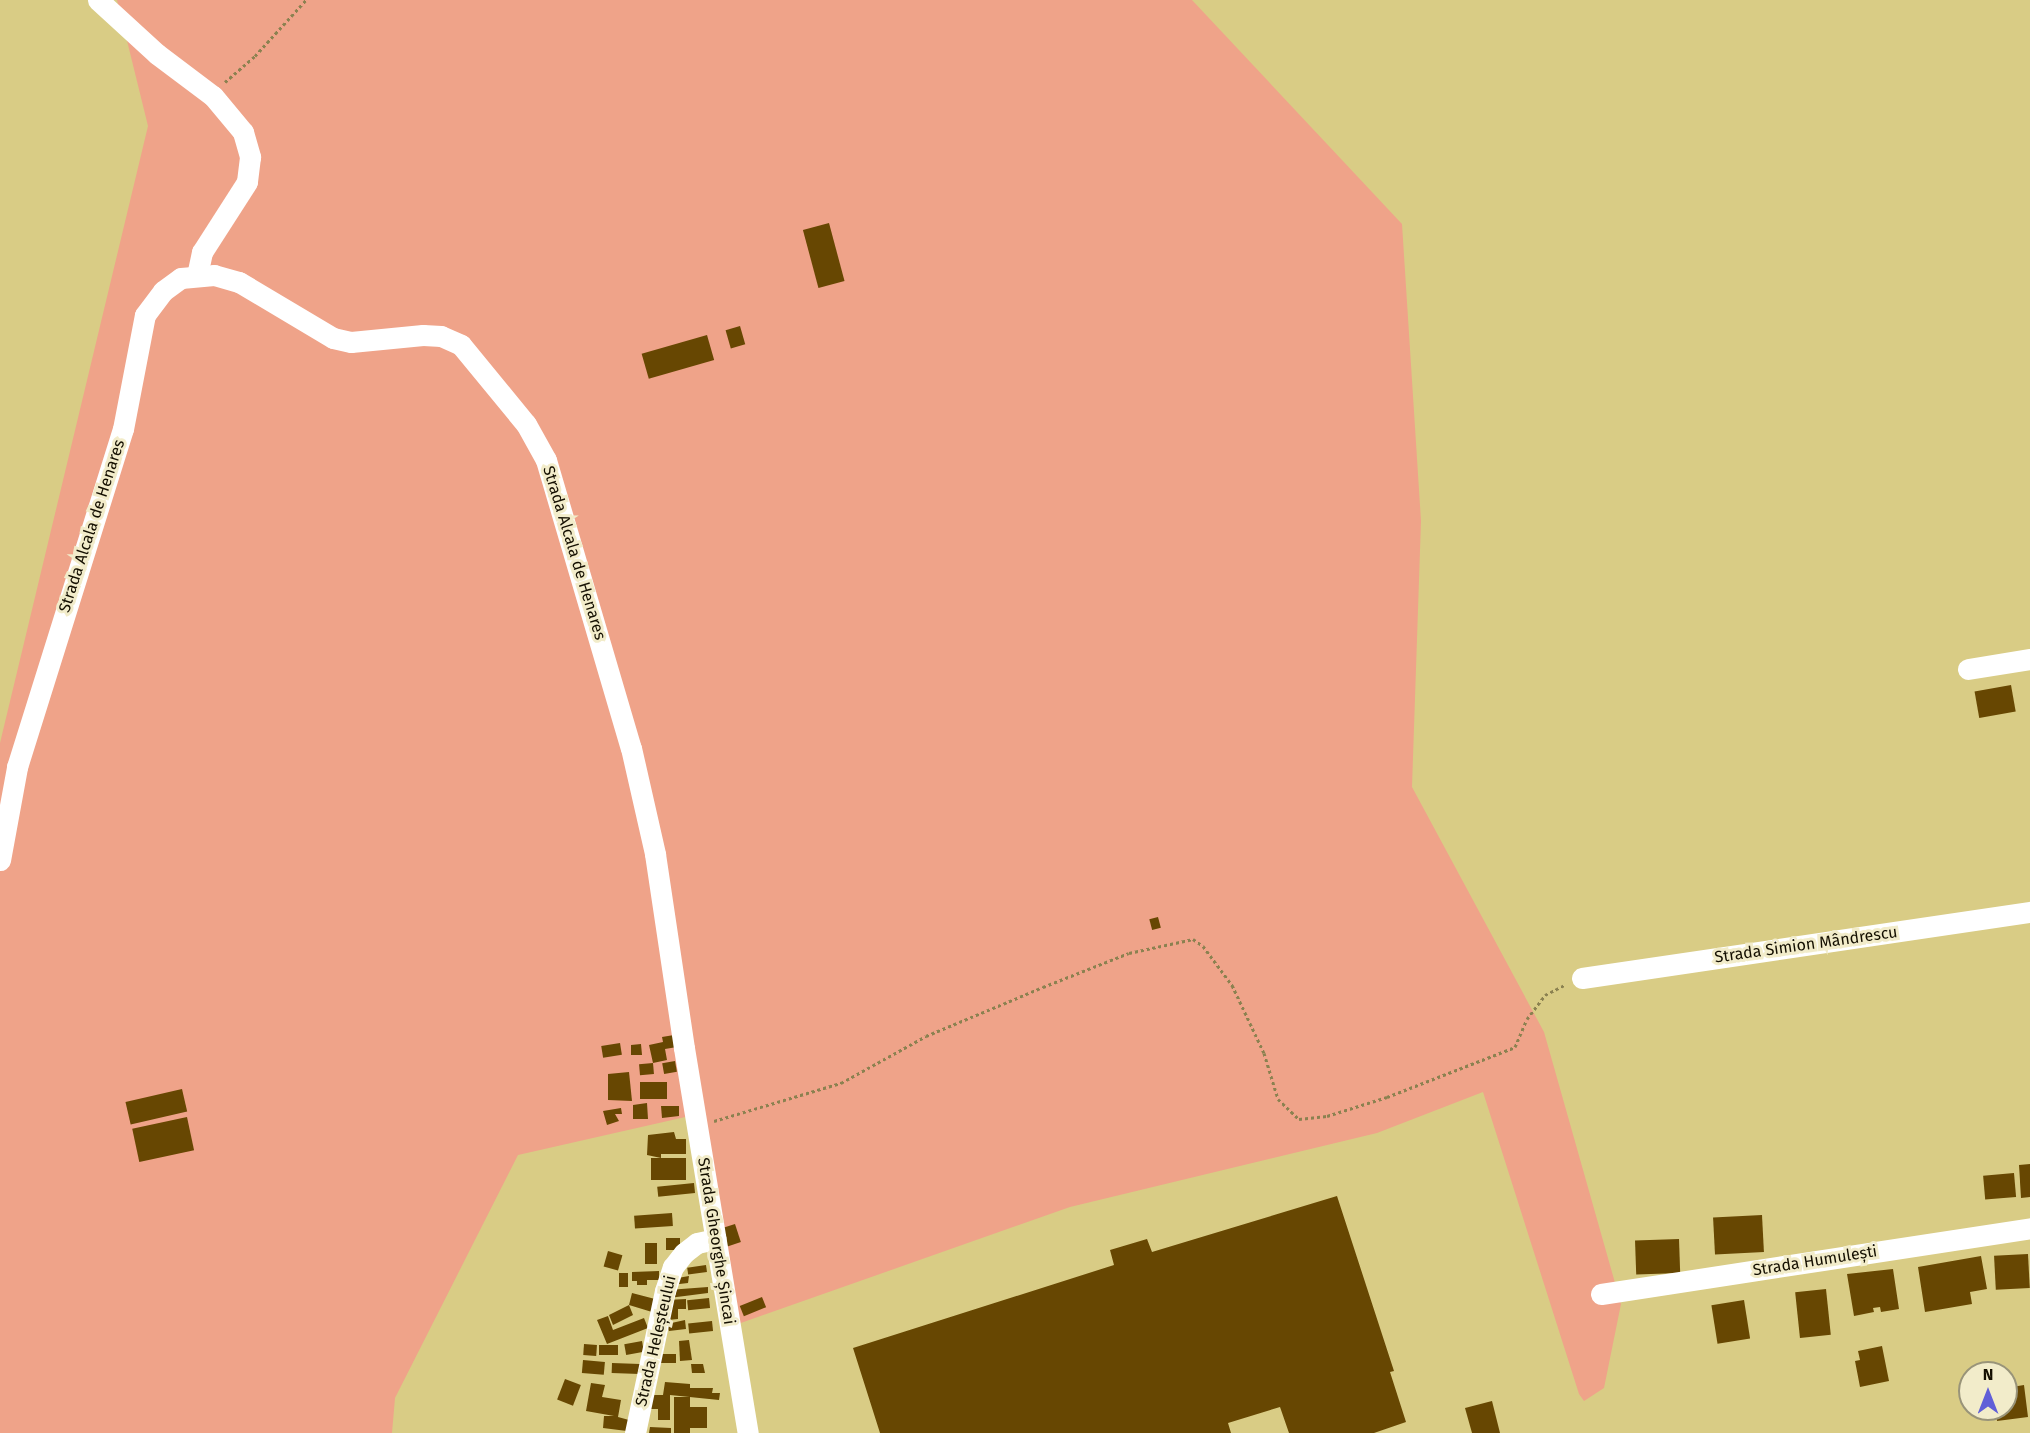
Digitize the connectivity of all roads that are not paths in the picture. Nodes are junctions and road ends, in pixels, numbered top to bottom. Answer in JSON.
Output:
{"nodes":[{"id":1,"x":98,"y":0,"type":"edge"},
{"id":2,"x":197,"y":274,"type":"junction"},
{"id":3,"x":2030,"y":659,"type":"edge"},
{"id":4,"x":1968,"y":669,"type":"dead end"},
{"id":5,"x":0,"y":860,"type":"edge"},
{"id":6,"x":2030,"y":912,"type":"edge"},
{"id":7,"x":1582,"y":978,"type":"road end"},
{"id":8,"x":684,"y":1048,"type":"joint"},
{"id":9,"x":2030,"y":1228,"type":"edge"},
{"id":10,"x":716,"y":1239,"type":"junction"},
{"id":11,"x":1601,"y":1294,"type":"dead end"},
{"id":12,"x":635,"y":1433,"type":"edge"},
{"id":13,"x":748,"y":1433,"type":"edge"}],
"edges":[{"from":1,"to":2,"type":"street"},
{"from":2,"to":5,"type":"street","name":"Strada Alcala de Henares"},
{"from":2,"to":8,"type":"street","name":"Strada Alcala de Henares"},
{"from":3,"to":4,"type":"street"},
{"from":6,"to":7,"type":"street","name":"Strada Simion Mândrescu"},
{"from":8,"to":10,"type":"street","name":"Strada Gheorghe Șincai"},
{"from":9,"to":11,"type":"street","name":"Strada Humulești"},
{"from":10,"to":12,"type":"street","name":"Strada Heleșteului"},
{"from":10,"to":13,"type":"street","name":"Strada Gheorghe Șincai"}]}
